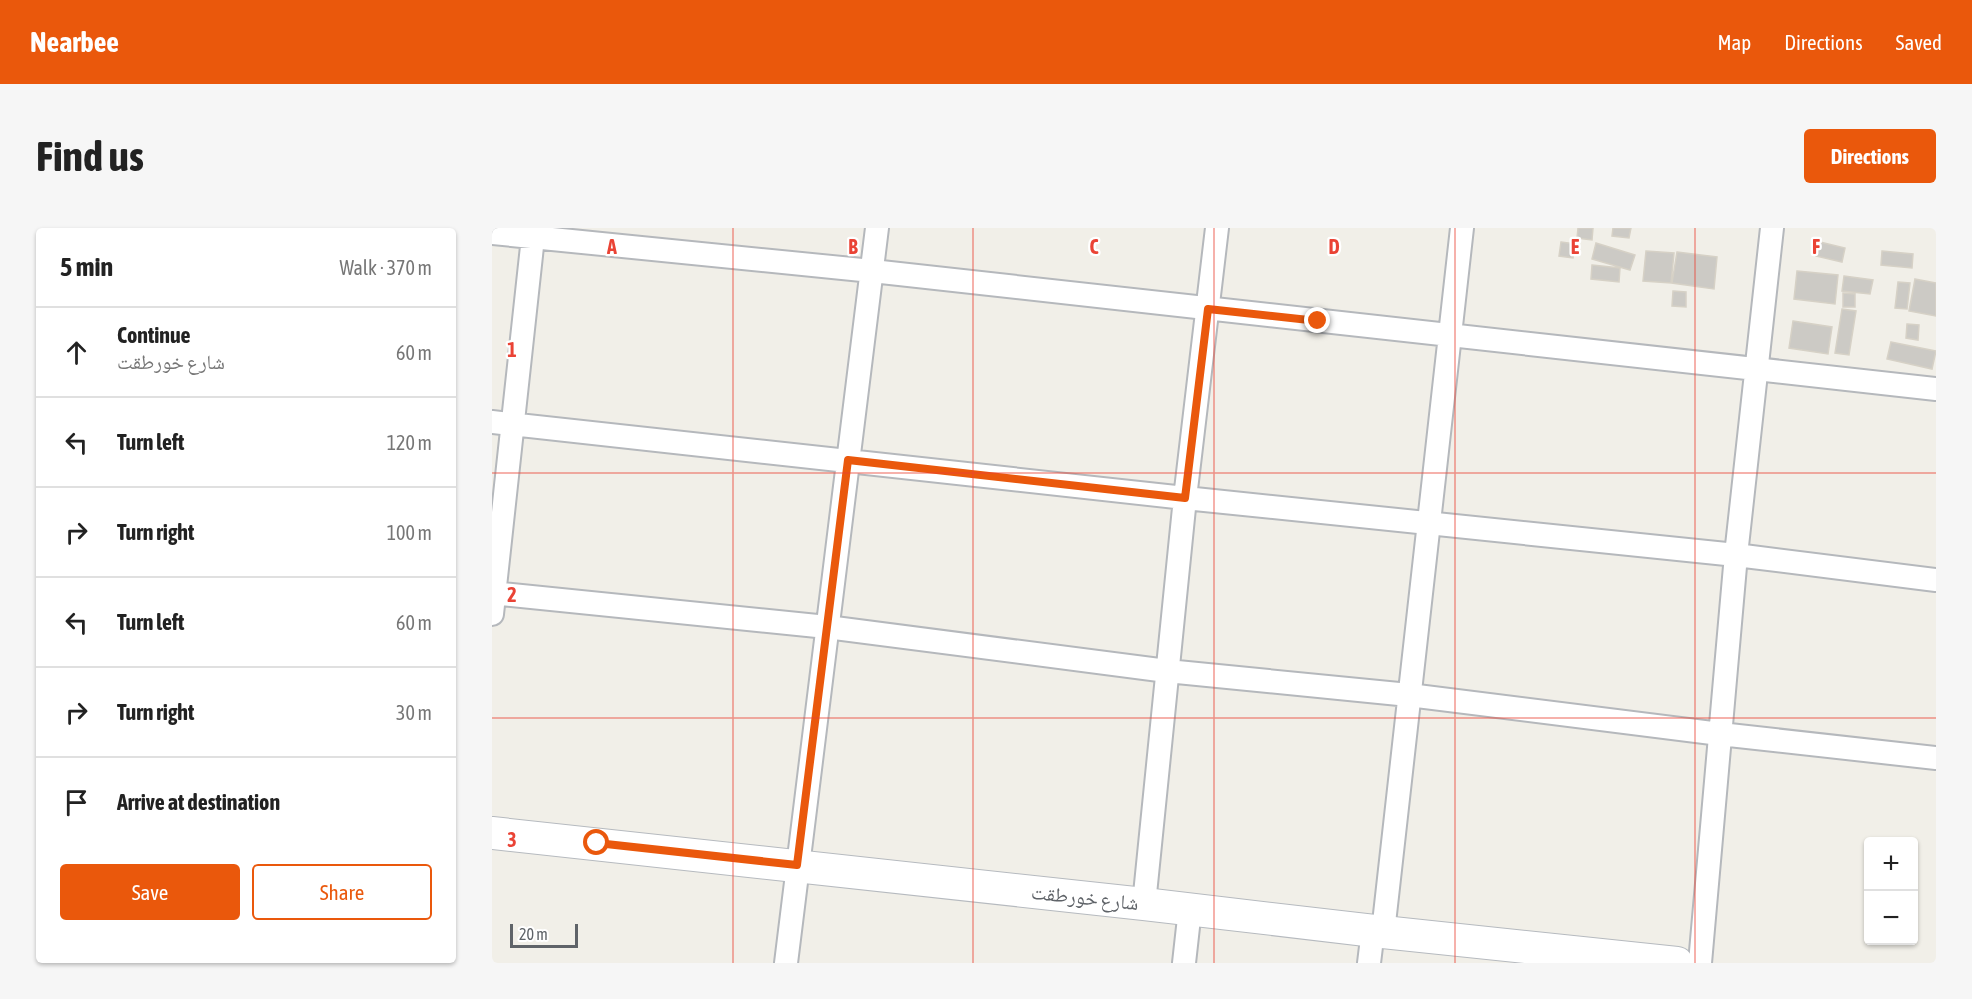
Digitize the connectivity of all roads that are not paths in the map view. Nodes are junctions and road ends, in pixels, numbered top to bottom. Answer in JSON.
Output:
{"nodes":[{"id":1,"x":877,"y":228,"type":"edge"},
{"id":2,"x":1217,"y":228,"type":"edge"},
{"id":3,"x":1462,"y":228,"type":"edge"},
{"id":4,"x":1772,"y":228,"type":"edge"},
{"id":5,"x":492,"y":232,"type":"edge"},
{"id":6,"x":533,"y":233,"type":"edge"},
{"id":7,"x":872,"y":271,"type":"junction"},
{"id":8,"x":1208,"y":309,"type":"junction"},
{"id":9,"x":1450,"y":335,"type":"junction"},
{"id":10,"x":1756,"y":370,"type":"junction"},
{"id":11,"x":1936,"y":389,"type":"edge"},
{"id":12,"x":502,"y":423,"type":"edge"},
{"id":13,"x":848,"y":460,"type":"junction"},
{"id":14,"x":1185,"y":498,"type":"junction"},
{"id":15,"x":1429,"y":523,"type":"junction"},
{"id":16,"x":1736,"y":555,"type":"junction"},
{"id":17,"x":1936,"y":580,"type":"edge"},
{"id":18,"x":493,"y":600,"type":"edge"},
{"id":19,"x":827,"y":627,"type":"junction"},
{"id":20,"x":1167,"y":671,"type":"junction"},
{"id":21,"x":1409,"y":695,"type":"junction"},
{"id":22,"x":1719,"y":734,"type":"junction"},
{"id":23,"x":1936,"y":758,"type":"edge"},
{"id":24,"x":492,"y":833,"type":"edge"},
{"id":25,"x":797,"y":865,"type":"junction"},
{"id":26,"x":1144,"y":904,"type":"junction"},
{"id":27,"x":1190,"y":909,"type":"junction"},
{"id":28,"x":1378,"y":931,"type":"junction"},
{"id":29,"x":1554,"y":956,"type":"edge"},
{"id":30,"x":786,"y":963,"type":"edge"},
{"id":31,"x":1184,"y":963,"type":"edge"},
{"id":32,"x":1369,"y":963,"type":"edge"},
{"id":33,"x":1677,"y":963,"type":"edge"},
{"id":34,"x":1700,"y":963,"type":"edge"}],
"edges":[{"from":1,"to":7,"type":"street"},
{"from":2,"to":8,"type":"street"},
{"from":3,"to":9,"type":"street"},
{"from":4,"to":10,"type":"street"},
{"from":5,"to":6,"type":"street"},
{"from":6,"to":7,"type":"street"},
{"from":6,"to":12,"type":"street"},
{"from":7,"to":8,"type":"street"},
{"from":7,"to":13,"type":"street"},
{"from":8,"to":9,"type":"street"},
{"from":8,"to":14,"type":"street"},
{"from":9,"to":10,"type":"street"},
{"from":9,"to":15,"type":"street"},
{"from":10,"to":11,"type":"street"},
{"from":10,"to":16,"type":"street"},
{"from":12,"to":13,"type":"street"},
{"from":12,"to":18,"type":"street"},
{"from":13,"to":14,"type":"street"},
{"from":13,"to":19,"type":"street"},
{"from":14,"to":15,"type":"street"},
{"from":14,"to":20,"type":"street"},
{"from":15,"to":16,"type":"street"},
{"from":15,"to":21,"type":"street"},
{"from":16,"to":17,"type":"street"},
{"from":16,"to":22,"type":"street"},
{"from":18,"to":19,"type":"street"},
{"from":19,"to":20,"type":"street"},
{"from":19,"to":25,"type":"street"},
{"from":20,"to":21,"type":"street"},
{"from":20,"to":26,"type":"street"},
{"from":21,"to":22,"type":"street"},
{"from":21,"to":28,"type":"street"},
{"from":22,"to":23,"type":"street"},
{"from":22,"to":34,"type":"street"},
{"from":24,"to":25,"type":"street","name":"شارع خورطقت"},
{"from":25,"to":26,"type":"street","name":"شارع خورطقت"},
{"from":25,"to":30,"type":"street"},
{"from":26,"to":27,"type":"street","name":"شارع خورطقت"},
{"from":27,"to":28,"type":"street","name":"شارع خورطقت"},
{"from":27,"to":31,"type":"street"},
{"from":28,"to":29,"type":"street","name":"شارع خورطقت"},
{"from":28,"to":32,"type":"street"},
{"from":29,"to":33,"type":"street","name":"شارع خورطقت"}]}
